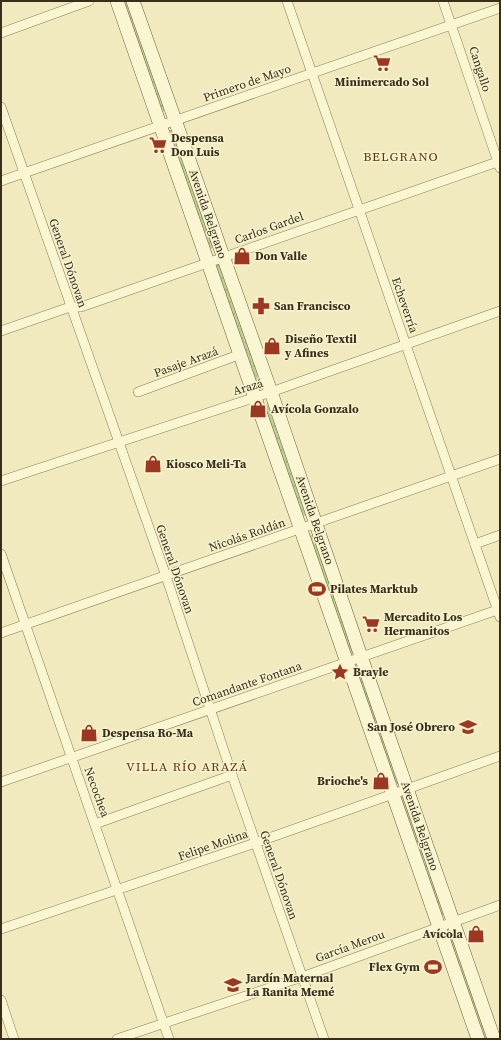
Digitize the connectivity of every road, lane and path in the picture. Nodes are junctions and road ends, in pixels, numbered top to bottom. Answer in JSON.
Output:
{"nodes":[{"id":1,"x":89,"y":1,"type":"edge"},
{"id":2,"x":118,"y":1,"type":"edge"},
{"id":3,"x":133,"y":1,"type":"edge"},
{"id":4,"x":287,"y":1,"type":"edge"},
{"id":5,"x":443,"y":1,"type":"edge"},
{"id":6,"x":500,"y":8,"type":"edge"},
{"id":7,"x":452,"y":24,"type":"junction"},
{"id":8,"x":1,"y":33,"type":"edge"},
{"id":9,"x":312,"y":73,"type":"junction"},
{"id":10,"x":1,"y":107,"type":"edge"},
{"id":11,"x":175,"y":121,"type":"junction"},
{"id":12,"x":162,"y":125,"type":"junction"},
{"id":13,"x":499,"y":164,"type":"edge"},
{"id":14,"x":24,"y":174,"type":"junction"},
{"id":15,"x":1,"y":181,"type":"edge"},
{"id":16,"x":359,"y":209,"type":"junction"},
{"id":17,"x":223,"y":257,"type":"junction"},
{"id":18,"x":209,"y":261,"type":"junction"},
{"id":19,"x":70,"y":307,"type":"junction"},
{"id":20,"x":500,"y":311,"type":"edge"},
{"id":21,"x":1,"y":331,"type":"edge"},
{"id":22,"x":406,"y":344,"type":"junction"},
{"id":23,"x":241,"y":354,"type":"junction"},
{"id":24,"x":138,"y":392,"type":"dead end"},
{"id":25,"x":271,"y":392,"type":"junction"},
{"id":26,"x":256,"y":396,"type":"junction"},
{"id":27,"x":118,"y":443,"type":"junction"},
{"id":28,"x":500,"y":459,"type":"edge"},
{"id":29,"x":451,"y":475,"type":"junction"},
{"id":30,"x":1,"y":481,"type":"edge"},
{"id":31,"x":317,"y":524,"type":"junction"},
{"id":32,"x":302,"y":528,"type":"junction"},
{"id":33,"x":500,"y":535,"type":"edge"},
{"id":34,"x":475,"y":544,"type":"junction"},
{"id":35,"x":1,"y":556,"type":"edge"},
{"id":36,"x":166,"y":576,"type":"junction"},
{"id":37,"x":499,"y":612,"type":"edge"},
{"id":38,"x":27,"y":624,"type":"junction"},
{"id":39,"x":1,"y":633,"type":"edge"},
{"id":40,"x":362,"y":658,"type":"junction"},
{"id":41,"x":347,"y":662,"type":"junction"},
{"id":42,"x":210,"y":709,"type":"junction"},
{"id":43,"x":500,"y":756,"type":"edge"},
{"id":44,"x":72,"y":758,"type":"junction"},
{"id":45,"x":232,"y":775,"type":"junction"},
{"id":46,"x":1,"y":782,"type":"edge"},
{"id":47,"x":408,"y":788,"type":"junction"},
{"id":48,"x":392,"y":794,"type":"junction"},
{"id":49,"x":95,"y":824,"type":"junction"},
{"id":50,"x":255,"y":843,"type":"junction"},
{"id":51,"x":117,"y":891,"type":"junction"},
{"id":52,"x":500,"y":905,"type":"edge"},
{"id":53,"x":454,"y":921,"type":"junction"},
{"id":54,"x":439,"y":927,"type":"junction"},
{"id":55,"x":1,"y":929,"type":"edge"},
{"id":56,"x":302,"y":977,"type":"junction"},
{"id":57,"x":1,"y":1000,"type":"edge"},
{"id":58,"x":163,"y":1023,"type":"junction"},
{"id":59,"x":14,"y":1039,"type":"edge"},
{"id":60,"x":117,"y":1039,"type":"edge"},
{"id":61,"x":169,"y":1039,"type":"edge"},
{"id":62,"x":324,"y":1039,"type":"edge"},
{"id":63,"x":478,"y":1039,"type":"edge"},
{"id":64,"x":494,"y":1039,"type":"edge"}],
"edges":[{"from":1,"to":8,"type":"street"},
{"from":2,"to":12,"type":"main road","name":"Avenida Belgrano"},
{"from":3,"to":11,"type":"main road","name":"Avenida Belgrano"},
{"from":4,"to":9,"type":"street","name":"Echeverría"},
{"from":5,"to":7,"type":"street","name":"Cangallo"},
{"from":6,"to":7,"type":"street","name":"Primero de Mayo"},
{"from":7,"to":9,"type":"street","name":"Primero de Mayo"},
{"from":7,"to":13,"type":"street","name":"Cangallo"},
{"from":9,"to":11,"type":"street","name":"Primero de Mayo"},
{"from":9,"to":16,"type":"street","name":"Echeverría"},
{"from":10,"to":14,"type":"street","name":"General Dónovan"},
{"from":11,"to":12,"type":"street","name":"Primero de Mayo"},
{"from":11,"to":17,"type":"main road","name":"Avenida Belgrano"},
{"from":12,"to":14,"type":"street","name":"Primero de Mayo"},
{"from":12,"to":18,"type":"main road","name":"Avenida Belgrano"},
{"from":13,"to":16,"type":"street","name":"Carlos Gardel"},
{"from":14,"to":15,"type":"street","name":"Primero de Mayo"},
{"from":14,"to":19,"type":"street","name":"General Dónovan"},
{"from":16,"to":17,"type":"street","name":"Carlos Gardel"},
{"from":16,"to":22,"type":"street","name":"Echeverría"},
{"from":17,"to":18,"type":"street","name":"Carlos Gardel"},
{"from":17,"to":25,"type":"main road","name":"Avenida Belgrano"},
{"from":18,"to":19,"type":"street","name":"Carlos Gardel"},
{"from":18,"to":23,"type":"main road","name":"Avenida Belgrano"},
{"from":19,"to":21,"type":"street","name":"Carlos Gardel"},
{"from":19,"to":27,"type":"street","name":"General Dónovan"},
{"from":20,"to":22,"type":"street","name":"Arazá"},
{"from":22,"to":25,"type":"street","name":"Arazá"},
{"from":22,"to":29,"type":"street","name":"Echeverría"},
{"from":23,"to":24,"type":"street","name":"Pasaje Arazá"},
{"from":23,"to":26,"type":"main road","name":"Avenida Belgrano"},
{"from":25,"to":26,"type":"street","name":"Arazá"},
{"from":25,"to":31,"type":"main road","name":"Avenida Belgrano"},
{"from":26,"to":27,"type":"street","name":"Arazá"},
{"from":26,"to":32,"type":"main road","name":"Avenida Belgrano"},
{"from":27,"to":30,"type":"street","name":"Arazá"},
{"from":27,"to":36,"type":"street","name":"General Dónovan"},
{"from":28,"to":29,"type":"street","name":"Nicolás Roldán"},
{"from":29,"to":31,"type":"street","name":"Nicolás Roldán"},
{"from":29,"to":34,"type":"street","name":"Echeverría"},
{"from":31,"to":32,"type":"street","name":"Nicolás Roldán"},
{"from":31,"to":40,"type":"main road","name":"Avenida Belgrano"},
{"from":32,"to":36,"type":"street","name":"Nicolás Roldán"},
{"from":32,"to":41,"type":"main road","name":"Avenida Belgrano"},
{"from":33,"to":34,"type":"street"},
{"from":34,"to":37,"type":"street","name":"Echeverría"},
{"from":35,"to":38,"type":"street","name":"Necochea"},
{"from":36,"to":38,"type":"street","name":"Nicolás Roldán"},
{"from":36,"to":42,"type":"street","name":"General Dónovan"},
{"from":37,"to":40,"type":"street","name":"Comandante Fontana"},
{"from":38,"to":39,"type":"street","name":"Nicolás Roldán"},
{"from":38,"to":44,"type":"street","name":"Necochea"},
{"from":40,"to":41,"type":"street","name":"Comandante Fontana"},
{"from":40,"to":47,"type":"main road","name":"Avenida Belgrano"},
{"from":41,"to":42,"type":"street","name":"Comandante Fontana"},
{"from":41,"to":48,"type":"main road","name":"Avenida Belgrano"},
{"from":42,"to":44,"type":"street","name":"Comandante Fontana"},
{"from":42,"to":45,"type":"street","name":"General Dónovan"},
{"from":43,"to":47,"type":"street","name":"Felipe Molina"},
{"from":44,"to":46,"type":"street","name":"Comandante Fontana"},
{"from":44,"to":49,"type":"street","name":"Necochea"},
{"from":45,"to":49,"type":"street"},
{"from":45,"to":50,"type":"street","name":"General Dónovan"},
{"from":47,"to":48,"type":"street","name":"Felipe Molina"},
{"from":47,"to":53,"type":"main road","name":"Avenida Belgrano"},
{"from":48,"to":50,"type":"street","name":"Felipe Molina"},
{"from":48,"to":54,"type":"main road","name":"Avenida Belgrano"},
{"from":49,"to":51,"type":"street","name":"Necochea"},
{"from":50,"to":51,"type":"street","name":"Felipe Molina"},
{"from":50,"to":56,"type":"street","name":"General Dónovan"},
{"from":51,"to":55,"type":"street","name":"Felipe Molina"},
{"from":51,"to":58,"type":"street","name":"Necochea"},
{"from":52,"to":53,"type":"street","name":"García Merou"},
{"from":53,"to":54,"type":"street","name":"García Merou"},
{"from":53,"to":64,"type":"main road","name":"Avenida Belgrano"},
{"from":54,"to":56,"type":"street","name":"García Merou"},
{"from":54,"to":63,"type":"main road","name":"Avenida Belgrano"},
{"from":56,"to":58,"type":"street","name":"García Merou"},
{"from":56,"to":62,"type":"street","name":"General Dónovan"},
{"from":57,"to":59,"type":"street"},
{"from":58,"to":60,"type":"street","name":"García Merou"},
{"from":58,"to":61,"type":"street","name":"Necochea"}]}
